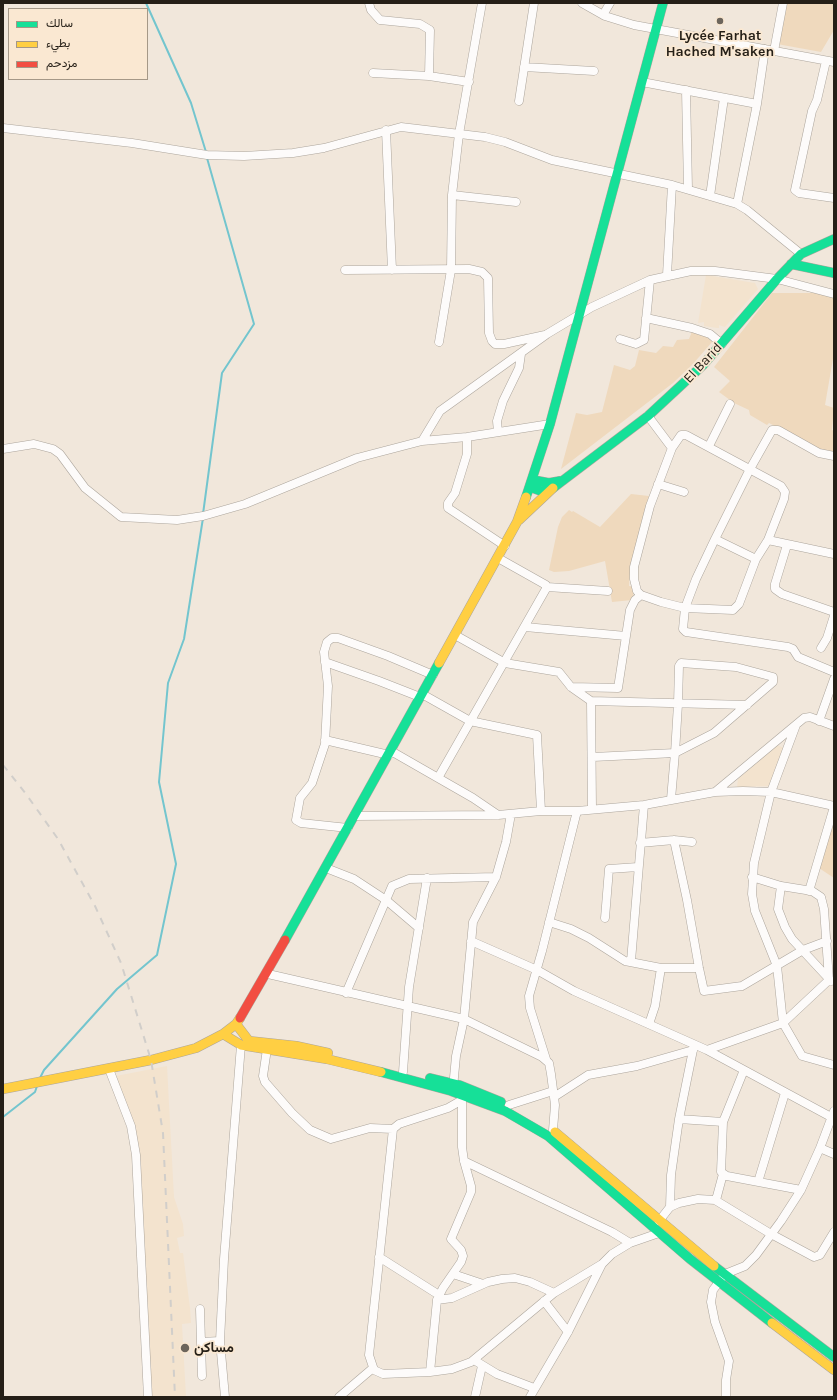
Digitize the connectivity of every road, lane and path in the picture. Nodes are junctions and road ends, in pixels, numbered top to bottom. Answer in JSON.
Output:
{"nodes":[{"id":1,"x":369,"y":3,"type":"edge"},
{"id":2,"x":482,"y":3,"type":"edge"},
{"id":3,"x":534,"y":3,"type":"edge"},
{"id":4,"x":582,"y":3,"type":"edge"},
{"id":5,"x":610,"y":3,"type":"edge"},
{"id":6,"x":663,"y":3,"type":"edge"},
{"id":7,"x":783,"y":3,"type":"edge"},
{"id":8,"x":603,"y":15,"type":"junction"},
{"id":9,"x":656,"y":29,"type":"junction"},
{"id":10,"x":770,"y":50,"type":"junction"},
{"id":11,"x":830,"y":62,"type":"edge"},
{"id":12,"x":524,"y":67,"type":"junction"},
{"id":13,"x":594,"y":71,"type":"dead end"},
{"id":14,"x":373,"y":73,"type":"dead end"},
{"id":15,"x":429,"y":76,"type":"junction"},
{"id":16,"x":469,"y":82,"type":"junction"},
{"id":17,"x":642,"y":82,"type":"junction"},
{"id":18,"x":686,"y":90,"type":"junction"},
{"id":19,"x":724,"y":98,"type":"junction"},
{"id":20,"x":519,"y":101,"type":"dead end"},
{"id":21,"x":757,"y":104,"type":"junction"},
{"id":22,"x":3,"y":128,"type":"edge"},
{"id":23,"x":386,"y":130,"type":"junction"},
{"id":24,"x":459,"y":134,"type":"junction"},
{"id":25,"x":616,"y":174,"type":"junction"},
{"id":26,"x":672,"y":185,"type":"junction"},
{"id":27,"x":688,"y":189,"type":"junction"},
{"id":28,"x":452,"y":195,"type":"junction"},
{"id":29,"x":710,"y":196,"type":"junction"},
{"id":30,"x":834,"y":198,"type":"edge"},
{"id":31,"x":516,"y":202,"type":"dead end"},
{"id":32,"x":737,"y":204,"type":"junction"},
{"id":33,"x":834,"y":239,"type":"edge"},
{"id":34,"x":801,"y":254,"type":"junction"},
{"id":35,"x":791,"y":264,"type":"junction"},
{"id":36,"x":345,"y":270,"type":"dead end"},
{"id":37,"x":392,"y":270,"type":"junction"},
{"id":38,"x":451,"y":270,"type":"junction"},
{"id":39,"x":834,"y":273,"type":"edge"},
{"id":40,"x":667,"y":275,"type":"junction"},
{"id":41,"x":777,"y":279,"type":"junction"},
{"id":42,"x":650,"y":280,"type":"junction"},
{"id":43,"x":834,"y":294,"type":"edge"},
{"id":44,"x":579,"y":315,"type":"junction"},
{"id":45,"x":646,"y":318,"type":"junction"},
{"id":46,"x":547,"y":334,"type":"junction"},
{"id":47,"x":620,"y":339,"type":"dead end"},
{"id":48,"x":439,"y":342,"type":"dead end"},
{"id":49,"x":722,"y":344,"type":"junction"},
{"id":50,"x":521,"y":354,"type":"junction"},
{"id":51,"x":730,"y":404,"type":"dead end"},
{"id":52,"x":648,"y":416,"type":"junction"},
{"id":53,"x":550,"y":424,"type":"junction"},
{"id":54,"x":498,"y":432,"type":"junction"},
{"id":55,"x":467,"y":437,"type":"junction"},
{"id":56,"x":422,"y":441,"type":"junction"},
{"id":57,"x":709,"y":446,"type":"junction"},
{"id":58,"x":672,"y":448,"type":"junction"},
{"id":59,"x":3,"y":449,"type":"edge"},
{"id":60,"x":834,"y":456,"type":"edge"},
{"id":61,"x":750,"y":469,"type":"junction"},
{"id":62,"x":564,"y":480,"type":"junction"},
{"id":63,"x":532,"y":484,"type":"junction"},
{"id":64,"x":658,"y":484,"type":"junction"},
{"id":65,"x":553,"y":488,"type":"junction"},
{"id":66,"x":684,"y":492,"type":"dead end"},
{"id":67,"x":517,"y":522,"type":"junction"},
{"id":68,"x":715,"y":539,"type":"junction"},
{"id":69,"x":768,"y":540,"type":"junction"},
{"id":70,"x":787,"y":545,"type":"junction"},
{"id":71,"x":505,"y":546,"type":"junction"},
{"id":72,"x":834,"y":554,"type":"edge"},
{"id":73,"x":498,"y":558,"type":"junction"},
{"id":74,"x":756,"y":559,"type":"junction"},
{"id":75,"x":548,"y":587,"type":"junction"},
{"id":76,"x":608,"y":591,"type":"dead end"},
{"id":77,"x":641,"y":595,"type":"junction"},
{"id":78,"x":685,"y":608,"type":"junction"},
{"id":79,"x":834,"y":612,"type":"edge"},
{"id":80,"x":834,"y":616,"type":"edge"},
{"id":81,"x":525,"y":627,"type":"junction"},
{"id":82,"x":456,"y":636,"type":"junction"},
{"id":83,"x":626,"y":636,"type":"junction"},
{"id":84,"x":821,"y":648,"type":"dead end"},
{"id":85,"x":325,"y":662,"type":"junction"},
{"id":86,"x":505,"y":663,"type":"junction"},
{"id":87,"x":834,"y":672,"type":"edge"},
{"id":88,"x":433,"y":675,"type":"junction"},
{"id":89,"x":834,"y":680,"type":"edge"},
{"id":90,"x":571,"y":687,"type":"junction"},
{"id":91,"x":618,"y":688,"type":"junction"},
{"id":92,"x":421,"y":696,"type":"junction"},
{"id":93,"x":591,"y":701,"type":"junction"},
{"id":94,"x":617,"y":702,"type":"junction"},
{"id":95,"x":678,"y":704,"type":"junction"},
{"id":96,"x":747,"y":705,"type":"junction"},
{"id":97,"x":470,"y":721,"type":"junction"},
{"id":98,"x":820,"y":721,"type":"junction"},
{"id":99,"x":796,"y":725,"type":"junction"},
{"id":100,"x":834,"y":726,"type":"edge"},
{"id":101,"x":325,"y":740,"type":"junction"},
{"id":102,"x":390,"y":753,"type":"junction"},
{"id":103,"x":675,"y":753,"type":"junction"},
{"id":104,"x":593,"y":757,"type":"junction"},
{"id":105,"x":438,"y":778,"type":"junction"},
{"id":106,"x":715,"y":792,"type":"junction"},
{"id":107,"x":771,"y":792,"type":"junction"},
{"id":108,"x":671,"y":799,"type":"junction"},
{"id":109,"x":644,"y":804,"type":"junction"},
{"id":110,"x":834,"y":807,"type":"edge"},
{"id":111,"x":592,"y":809,"type":"junction"},
{"id":112,"x":540,"y":811,"type":"junction"},
{"id":113,"x":577,"y":811,"type":"junction"},
{"id":114,"x":511,"y":814,"type":"junction"},
{"id":115,"x":498,"y":815,"type":"junction"},
{"id":116,"x":354,"y":816,"type":"junction"},
{"id":117,"x":348,"y":828,"type":"junction"},
{"id":118,"x":674,"y":840,"type":"junction"},
{"id":119,"x":692,"y":842,"type":"dead end"},
{"id":120,"x":640,"y":843,"type":"junction"},
{"id":121,"x":638,"y":867,"type":"junction"},
{"id":122,"x":326,"y":868,"type":"junction"},
{"id":123,"x":496,"y":877,"type":"junction"},
{"id":124,"x":752,"y":877,"type":"junction"},
{"id":125,"x":427,"y":878,"type":"junction"},
{"id":126,"x":781,"y":886,"type":"junction"},
{"id":127,"x":809,"y":891,"type":"junction"},
{"id":128,"x":386,"y":900,"type":"junction"},
{"id":129,"x":605,"y":918,"type":"dead end"},
{"id":130,"x":549,"y":922,"type":"junction"},
{"id":131,"x":419,"y":928,"type":"junction"},
{"id":132,"x":471,"y":941,"type":"junction"},
{"id":133,"x":827,"y":941,"type":"junction"},
{"id":134,"x":802,"y":950,"type":"junction"},
{"id":135,"x":631,"y":961,"type":"junction"},
{"id":136,"x":777,"y":966,"type":"junction"},
{"id":137,"x":661,"y":968,"type":"junction"},
{"id":138,"x":698,"y":968,"type":"junction"},
{"id":139,"x":537,"y":970,"type":"junction"},
{"id":140,"x":268,"y":974,"type":"junction"},
{"id":141,"x":832,"y":981,"type":"edge"},
{"id":142,"x":346,"y":993,"type":"junction"},
{"id":143,"x":407,"y":1007,"type":"junction"},
{"id":144,"x":464,"y":1019,"type":"junction"},
{"id":145,"x":783,"y":1023,"type":"junction"},
{"id":146,"x":236,"y":1024,"type":"junction"},
{"id":147,"x":649,"y":1024,"type":"junction"},
{"id":148,"x":223,"y":1034,"type":"junction"},
{"id":149,"x":242,"y":1045,"type":"junction"},
{"id":150,"x":693,"y":1047,"type":"junction"},
{"id":151,"x":267,"y":1049,"type":"junction"},
{"id":152,"x":707,"y":1050,"type":"junction"},
{"id":153,"x":546,"y":1059,"type":"junction"},
{"id":154,"x":834,"y":1065,"type":"edge"},
{"id":155,"x":109,"y":1069,"type":"junction"},
{"id":156,"x":744,"y":1070,"type":"junction"},
{"id":157,"x":403,"y":1072,"type":"junction"},
{"id":158,"x":453,"y":1088,"type":"junction"},
{"id":159,"x":3,"y":1089,"type":"edge"},
{"id":160,"x":785,"y":1093,"type":"junction"},
{"id":161,"x":463,"y":1094,"type":"junction"},
{"id":162,"x":554,"y":1094,"type":"junction"},
{"id":163,"x":509,"y":1105,"type":"junction"},
{"id":164,"x":832,"y":1114,"type":"edge"},
{"id":165,"x":679,"y":1119,"type":"junction"},
{"id":166,"x":723,"y":1122,"type":"junction"},
{"id":167,"x":393,"y":1129,"type":"junction"},
{"id":168,"x":553,"y":1130,"type":"junction"},
{"id":169,"x":820,"y":1148,"type":"junction"},
{"id":170,"x":834,"y":1154,"type":"edge"},
{"id":171,"x":464,"y":1161,"type":"junction"},
{"id":172,"x":723,"y":1174,"type":"junction"},
{"id":173,"x":758,"y":1182,"type":"junction"},
{"id":174,"x":801,"y":1190,"type":"junction"},
{"id":175,"x":716,"y":1200,"type":"junction"},
{"id":176,"x":670,"y":1207,"type":"junction"},
{"id":177,"x":659,"y":1221,"type":"junction"},
{"id":178,"x":834,"y":1232,"type":"edge"},
{"id":179,"x":659,"y":1233,"type":"junction"},
{"id":180,"x":771,"y":1234,"type":"junction"},
{"id":181,"x":630,"y":1242,"type":"junction"},
{"id":182,"x":830,"y":1246,"type":"edge"},
{"id":183,"x":379,"y":1257,"type":"junction"},
{"id":184,"x":602,"y":1264,"type":"junction"},
{"id":185,"x":453,"y":1274,"type":"junction"},
{"id":186,"x":725,"y":1274,"type":"junction"},
{"id":187,"x":719,"y":1282,"type":"junction"},
{"id":188,"x":483,"y":1284,"type":"junction"},
{"id":189,"x":554,"y":1293,"type":"junction"},
{"id":190,"x":438,"y":1298,"type":"junction"},
{"id":191,"x":544,"y":1301,"type":"junction"},
{"id":192,"x":200,"y":1309,"type":"dead end"},
{"id":193,"x":568,"y":1332,"type":"junction"},
{"id":194,"x":220,"y":1341,"type":"junction"},
{"id":195,"x":201,"y":1342,"type":"junction"},
{"id":196,"x":834,"y":1358,"type":"edge"},
{"id":197,"x":474,"y":1360,"type":"junction"},
{"id":198,"x":482,"y":1366,"type":"junction"},
{"id":199,"x":373,"y":1368,"type":"junction"},
{"id":200,"x":834,"y":1370,"type":"edge"},
{"id":201,"x":430,"y":1372,"type":"junction"},
{"id":202,"x":202,"y":1376,"type":"dead end"},
{"id":203,"x":534,"y":1388,"type":"junction"},
{"id":204,"x":148,"y":1397,"type":"edge"},
{"id":205,"x":225,"y":1397,"type":"edge"},
{"id":206,"x":339,"y":1397,"type":"edge"},
{"id":207,"x":475,"y":1397,"type":"edge"},
{"id":208,"x":530,"y":1397,"type":"edge"},
{"id":209,"x":726,"y":1397,"type":"edge"}],
"edges":[{"from":1,"to":15,"type":"street"},
{"from":2,"to":16,"type":"street"},
{"from":3,"to":12,"type":"street"},
{"from":4,"to":8,"type":"street"},
{"from":5,"to":8,"type":"street"},
{"from":6,"to":9,"type":"street"},
{"from":7,"to":10,"type":"street"},
{"from":8,"to":9,"type":"street"},
{"from":9,"to":10,"type":"street"},
{"from":9,"to":17,"type":"street"},
{"from":10,"to":11,"type":"street"},
{"from":10,"to":21,"type":"street"},
{"from":11,"to":30,"type":"street"},
{"from":12,"to":13,"type":"street"},
{"from":12,"to":20,"type":"street"},
{"from":14,"to":15,"type":"street"},
{"from":15,"to":16,"type":"street"},
{"from":16,"to":24,"type":"street"},
{"from":17,"to":18,"type":"street"},
{"from":17,"to":25,"type":"street"},
{"from":18,"to":19,"type":"street"},
{"from":18,"to":27,"type":"street"},
{"from":19,"to":21,"type":"street"},
{"from":19,"to":29,"type":"street"},
{"from":21,"to":32,"type":"street"},
{"from":22,"to":23,"type":"street"},
{"from":23,"to":24,"type":"street"},
{"from":23,"to":37,"type":"street"},
{"from":24,"to":25,"type":"street"},
{"from":24,"to":28,"type":"street"},
{"from":25,"to":26,"type":"street"},
{"from":25,"to":44,"type":"street"},
{"from":26,"to":27,"type":"street"},
{"from":26,"to":40,"type":"street"},
{"from":27,"to":29,"type":"street"},
{"from":28,"to":31,"type":"street"},
{"from":28,"to":38,"type":"street"},
{"from":29,"to":32,"type":"street"},
{"from":32,"to":34,"type":"street"},
{"from":33,"to":34,"type":"street","name":"El Barid"},
{"from":34,"to":35,"type":"street","name":"El Barid"},
{"from":35,"to":39,"type":"street"},
{"from":35,"to":41,"type":"street","name":"El Barid"},
{"from":36,"to":37,"type":"street"},
{"from":37,"to":38,"type":"street"},
{"from":38,"to":46,"type":"street"},
{"from":38,"to":48,"type":"street"},
{"from":40,"to":41,"type":"street"},
{"from":40,"to":42,"type":"street"},
{"from":41,"to":43,"type":"street"},
{"from":41,"to":49,"type":"street","name":"El Barid"},
{"from":42,"to":44,"type":"street"},
{"from":42,"to":45,"type":"street"},
{"from":44,"to":46,"type":"street"},
{"from":44,"to":53,"type":"street"},
{"from":45,"to":47,"type":"street"},
{"from":45,"to":49,"type":"street"},
{"from":46,"to":50,"type":"street"},
{"from":49,"to":52,"type":"street","name":"El Barid"},
{"from":50,"to":54,"type":"street"},
{"from":50,"to":56,"type":"street"},
{"from":51,"to":57,"type":"street"},
{"from":52,"to":58,"type":"street"},
{"from":52,"to":62,"type":"street","name":"El Barid"},
{"from":53,"to":54,"type":"street"},
{"from":53,"to":63,"type":"street"},
{"from":54,"to":55,"type":"street"},
{"from":55,"to":56,"type":"street"},
{"from":55,"to":71,"type":"street"},
{"from":56,"to":59,"type":"street"},
{"from":57,"to":58,"type":"street"},
{"from":57,"to":61,"type":"street"},
{"from":58,"to":64,"type":"street"},
{"from":60,"to":61,"type":"street"},
{"from":61,"to":68,"type":"street"},
{"from":61,"to":69,"type":"street"},
{"from":62,"to":63,"type":"street"},
{"from":62,"to":65,"type":"street","name":"El Barid"},
{"from":63,"to":65,"type":"street"},
{"from":63,"to":67,"type":"street"},
{"from":64,"to":66,"type":"street"},
{"from":64,"to":77,"type":"street"},
{"from":65,"to":67,"type":"street","name":"El Barid"},
{"from":67,"to":71,"type":"street"},
{"from":68,"to":74,"type":"street"},
{"from":68,"to":78,"type":"street"},
{"from":69,"to":70,"type":"street"},
{"from":69,"to":74,"type":"street"},
{"from":70,"to":72,"type":"street"},
{"from":70,"to":79,"type":"street"},
{"from":71,"to":73,"type":"street"},
{"from":73,"to":75,"type":"street"},
{"from":73,"to":82,"type":"street"},
{"from":74,"to":78,"type":"street"},
{"from":75,"to":76,"type":"street"},
{"from":75,"to":81,"type":"street"},
{"from":77,"to":78,"type":"street"},
{"from":77,"to":83,"type":"street"},
{"from":78,"to":87,"type":"street"},
{"from":80,"to":84,"type":"street"},
{"from":81,"to":83,"type":"street"},
{"from":81,"to":86,"type":"street"},
{"from":82,"to":86,"type":"street"},
{"from":82,"to":88,"type":"street"},
{"from":83,"to":91,"type":"street"},
{"from":85,"to":88,"type":"street"},
{"from":85,"to":92,"type":"street"},
{"from":85,"to":101,"type":"street"},
{"from":86,"to":90,"type":"street"},
{"from":86,"to":97,"type":"street"},
{"from":88,"to":92,"type":"street"},
{"from":89,"to":98,"type":"street"},
{"from":90,"to":91,"type":"street"},
{"from":90,"to":93,"type":"street"},
{"from":91,"to":94,"type":"street"},
{"from":92,"to":97,"type":"street"},
{"from":92,"to":102,"type":"street"},
{"from":93,"to":94,"type":"street"},
{"from":93,"to":104,"type":"street"},
{"from":94,"to":95,"type":"street"},
{"from":95,"to":96,"type":"street"},
{"from":95,"to":96,"type":"street"},
{"from":95,"to":103,"type":"street"},
{"from":96,"to":103,"type":"street"},
{"from":97,"to":105,"type":"street"},
{"from":97,"to":112,"type":"street"},
{"from":98,"to":99,"type":"street"},
{"from":98,"to":100,"type":"street"},
{"from":99,"to":106,"type":"street"},
{"from":99,"to":107,"type":"street"},
{"from":101,"to":102,"type":"street"},
{"from":101,"to":117,"type":"street"},
{"from":102,"to":105,"type":"street"},
{"from":102,"to":116,"type":"street"},
{"from":103,"to":104,"type":"street"},
{"from":103,"to":108,"type":"street"},
{"from":104,"to":111,"type":"street"},
{"from":105,"to":115,"type":"street"},
{"from":106,"to":107,"type":"street"},
{"from":106,"to":108,"type":"street"},
{"from":107,"to":110,"type":"street"},
{"from":107,"to":124,"type":"street"},
{"from":108,"to":109,"type":"street"},
{"from":109,"to":111,"type":"street"},
{"from":109,"to":120,"type":"street"},
{"from":110,"to":127,"type":"street"},
{"from":111,"to":113,"type":"street"},
{"from":112,"to":113,"type":"street"},
{"from":112,"to":114,"type":"street"},
{"from":113,"to":130,"type":"street"},
{"from":114,"to":115,"type":"street"},
{"from":114,"to":123,"type":"street"},
{"from":115,"to":116,"type":"street"},
{"from":116,"to":117,"type":"street"},
{"from":117,"to":122,"type":"street"},
{"from":118,"to":119,"type":"street"},
{"from":118,"to":120,"type":"street"},
{"from":118,"to":138,"type":"street"},
{"from":120,"to":121,"type":"street"},
{"from":121,"to":129,"type":"street"},
{"from":121,"to":135,"type":"street"},
{"from":122,"to":128,"type":"street"},
{"from":122,"to":140,"type":"street"},
{"from":123,"to":125,"type":"street"},
{"from":123,"to":132,"type":"street"},
{"from":124,"to":126,"type":"street"},
{"from":124,"to":136,"type":"street"},
{"from":125,"to":128,"type":"street"},
{"from":125,"to":131,"type":"street"},
{"from":126,"to":127,"type":"street"},
{"from":126,"to":134,"type":"street"},
{"from":127,"to":133,"type":"street"},
{"from":128,"to":131,"type":"street"},
{"from":128,"to":142,"type":"street"},
{"from":130,"to":135,"type":"street"},
{"from":130,"to":139,"type":"street"},
{"from":131,"to":143,"type":"street"},
{"from":132,"to":139,"type":"street"},
{"from":132,"to":144,"type":"street"},
{"from":133,"to":134,"type":"street"},
{"from":133,"to":141,"type":"street"},
{"from":134,"to":136,"type":"street"},
{"from":134,"to":141,"type":"street"},
{"from":135,"to":137,"type":"street"},
{"from":136,"to":138,"type":"street"},
{"from":136,"to":145,"type":"street"},
{"from":137,"to":138,"type":"street"},
{"from":137,"to":147,"type":"street"},
{"from":139,"to":147,"type":"street"},
{"from":139,"to":153,"type":"street"},
{"from":140,"to":142,"type":"street"},
{"from":140,"to":146,"type":"street"},
{"from":141,"to":145,"type":"street"},
{"from":142,"to":143,"type":"street"},
{"from":143,"to":144,"type":"street"},
{"from":143,"to":157,"type":"street"},
{"from":144,"to":153,"type":"street"},
{"from":144,"to":158,"type":"street"},
{"from":145,"to":152,"type":"street"},
{"from":145,"to":154,"type":"street"},
{"from":146,"to":148,"type":"street"},
{"from":146,"to":157,"type":"street"},
{"from":147,"to":150,"type":"street"},
{"from":148,"to":149,"type":"street"},
{"from":148,"to":155,"type":"street"},
{"from":149,"to":151,"type":"street"},
{"from":149,"to":194,"type":"street"},
{"from":150,"to":152,"type":"street"},
{"from":150,"to":162,"type":"street"},
{"from":150,"to":165,"type":"street"},
{"from":151,"to":158,"type":"street"},
{"from":151,"to":167,"type":"street"},
{"from":152,"to":156,"type":"street"},
{"from":153,"to":162,"type":"street"},
{"from":155,"to":159,"type":"street"},
{"from":155,"to":204,"type":"street"},
{"from":156,"to":160,"type":"street"},
{"from":156,"to":166,"type":"street"},
{"from":157,"to":158,"type":"street"},
{"from":158,"to":161,"type":"street"},
{"from":160,"to":164,"type":"street"},
{"from":160,"to":173,"type":"street"},
{"from":161,"to":163,"type":"street"},
{"from":161,"to":167,"type":"street"},
{"from":161,"to":171,"type":"street"},
{"from":161,"to":179,"type":"street"},
{"from":162,"to":163,"type":"street"},
{"from":162,"to":168,"type":"street"},
{"from":163,"to":168,"type":"street"},
{"from":164,"to":169,"type":"street"},
{"from":165,"to":166,"type":"street"},
{"from":165,"to":176,"type":"street"},
{"from":166,"to":172,"type":"street"},
{"from":167,"to":183,"type":"street"},
{"from":168,"to":177,"type":"street"},
{"from":169,"to":170,"type":"street"},
{"from":169,"to":174,"type":"street"},
{"from":171,"to":181,"type":"street"},
{"from":171,"to":185,"type":"street"},
{"from":172,"to":173,"type":"street"},
{"from":172,"to":175,"type":"street"},
{"from":173,"to":174,"type":"street"},
{"from":174,"to":180,"type":"street"},
{"from":175,"to":176,"type":"street"},
{"from":175,"to":180,"type":"street"},
{"from":176,"to":177,"type":"street"},
{"from":177,"to":186,"type":"street"},
{"from":178,"to":182,"type":"street"},
{"from":179,"to":181,"type":"street"},
{"from":179,"to":187,"type":"street"},
{"from":180,"to":182,"type":"street"},
{"from":180,"to":186,"type":"street"},
{"from":181,"to":184,"type":"street"},
{"from":183,"to":190,"type":"street"},
{"from":183,"to":199,"type":"street"},
{"from":184,"to":189,"type":"street"},
{"from":184,"to":193,"type":"street"},
{"from":185,"to":188,"type":"street"},
{"from":185,"to":190,"type":"street"},
{"from":186,"to":187,"type":"street"},
{"from":186,"to":196,"type":"street"},
{"from":187,"to":200,"type":"street"},
{"from":187,"to":209,"type":"street"},
{"from":188,"to":189,"type":"street"},
{"from":188,"to":190,"type":"street"},
{"from":189,"to":191,"type":"street"},
{"from":190,"to":201,"type":"street"},
{"from":191,"to":193,"type":"street"},
{"from":191,"to":197,"type":"street"},
{"from":192,"to":195,"type":"street"},
{"from":193,"to":203,"type":"street"},
{"from":194,"to":195,"type":"street"},
{"from":194,"to":205,"type":"street"},
{"from":195,"to":202,"type":"street"},
{"from":197,"to":198,"type":"street"},
{"from":197,"to":201,"type":"street"},
{"from":198,"to":203,"type":"street"},
{"from":198,"to":207,"type":"street"},
{"from":199,"to":201,"type":"street"},
{"from":199,"to":206,"type":"street"},
{"from":203,"to":208,"type":"street"}]}
